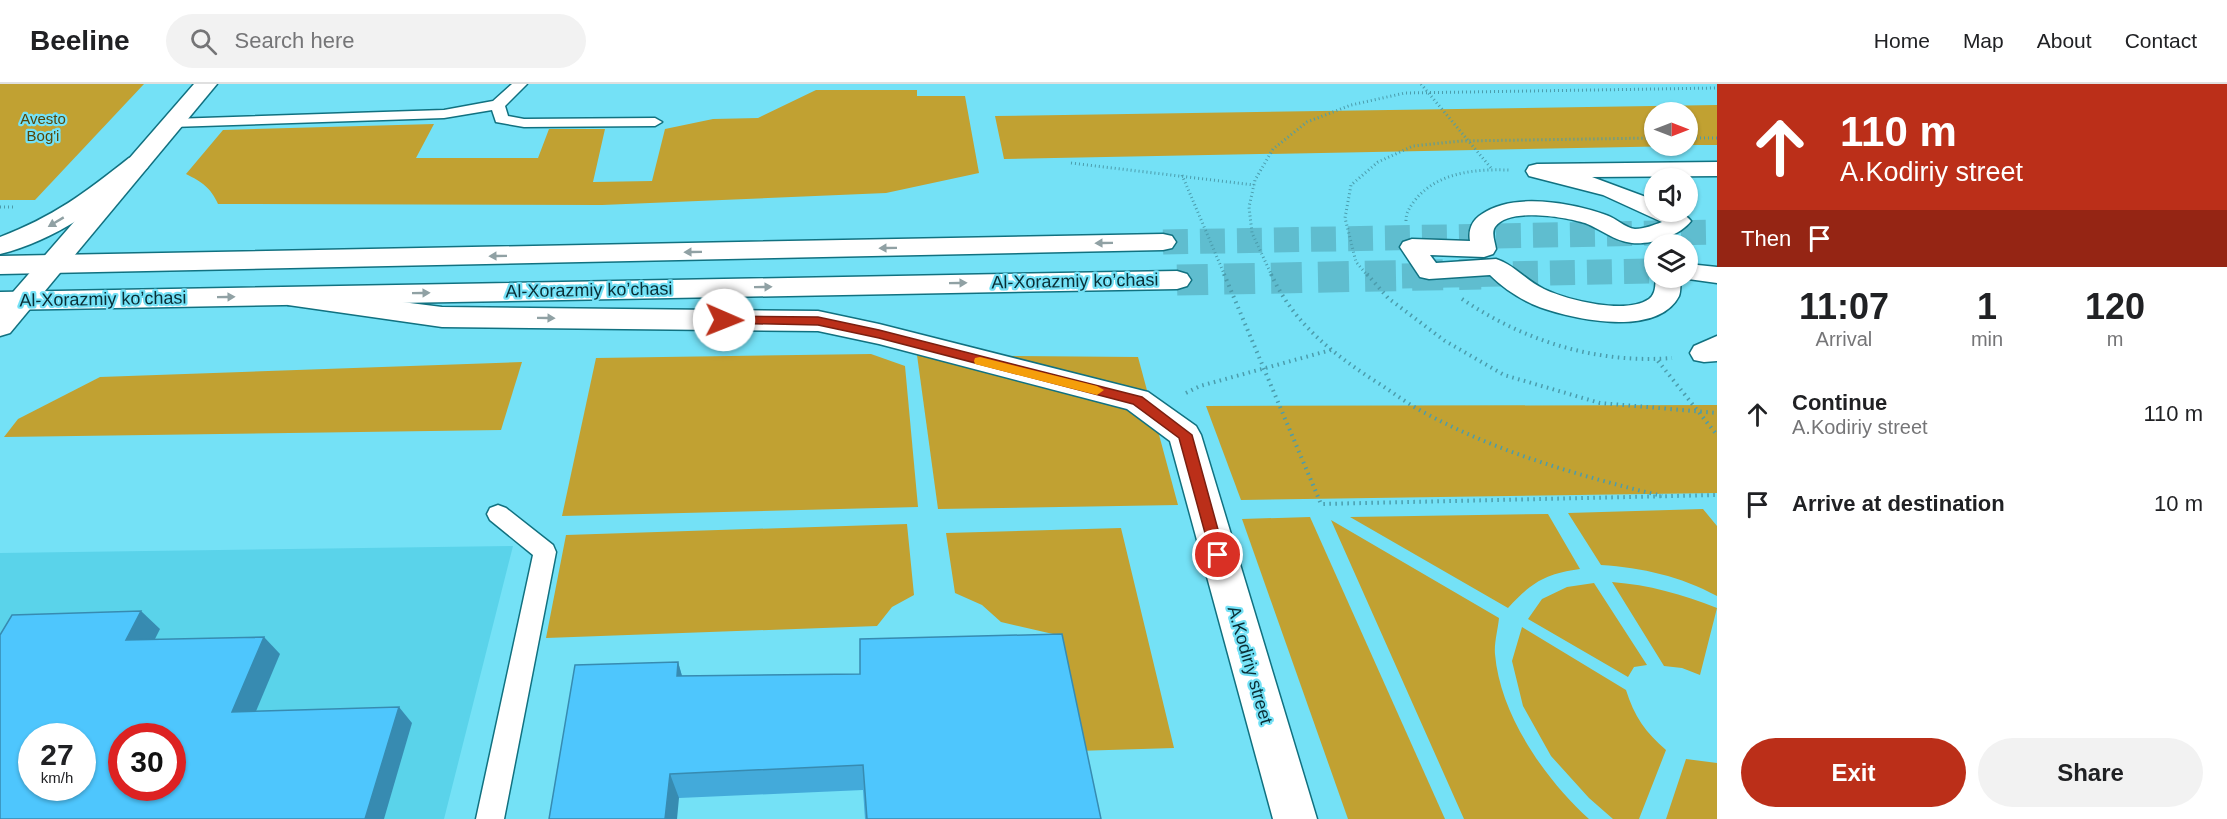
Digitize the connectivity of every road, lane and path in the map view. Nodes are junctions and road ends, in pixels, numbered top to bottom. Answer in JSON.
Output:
{"nodes":[{"id":1,"x":206,"y":84,"type":"edge"},
{"id":2,"x":520,"y":84,"type":"edge"},
{"id":3,"x":1421,"y":84,"type":"edge"},
{"id":4,"x":498,"y":105,"type":"junction"},
{"id":5,"x":655,"y":122,"type":"dead end"},
{"id":6,"x":172,"y":123,"type":"junction"},
{"id":7,"x":1698,"y":138,"type":"edge"},
{"id":8,"x":1717,"y":138,"type":"edge"},
{"id":9,"x":138,"y":163,"type":"junction"},
{"id":10,"x":1071,"y":163,"type":"dead end"},
{"id":11,"x":1492,"y":169,"type":"junction"},
{"id":12,"x":1717,"y":169,"type":"edge"},
{"id":13,"x":1537,"y":171,"type":"junction"},
{"id":14,"x":1182,"y":175,"type":"junction"},
{"id":15,"x":1254,"y":185,"type":"dead end"},
{"id":16,"x":1644,"y":204,"type":"edge"},
{"id":17,"x":1678,"y":222,"type":"edge"},
{"id":18,"x":1163,"y":242,"type":"tunnel mouth"},
{"id":19,"x":0,"y":246,"type":"edge"},
{"id":20,"x":1412,"y":247,"type":"junction"},
{"id":21,"x":53,"y":264,"type":"junction"},
{"id":22,"x":0,"y":265,"type":"edge"},
{"id":23,"x":1698,"y":273,"type":"edge"},
{"id":24,"x":1717,"y":275,"type":"edge"},
{"id":25,"x":1177,"y":280,"type":"tunnel mouth"},
{"id":26,"x":1670,"y":288,"type":"edge"},
{"id":27,"x":278,"y":296,"type":"junction"},
{"id":28,"x":11,"y":300,"type":"edge"},
{"id":29,"x":0,"y":326,"type":"edge"},
{"id":30,"x":1717,"y":345,"type":"edge"},
{"id":31,"x":1332,"y":350,"type":"dead end"},
{"id":32,"x":1717,"y":352,"type":"edge"},
{"id":33,"x":1658,"y":360,"type":"dead end"},
{"id":34,"x":1264,"y":369,"type":"junction"},
{"id":35,"x":1154,"y":412,"type":"junction"},
{"id":36,"x":1717,"y":435,"type":"edge"},
{"id":37,"x":1717,"y":495,"type":"edge"},
{"id":38,"x":498,"y":514,"type":"dead end"},
{"id":39,"x":490,"y":819,"type":"edge"},
{"id":40,"x":1295,"y":819,"type":"edge"}],
"edges":[{"from":1,"to":6,"type":"main road"},
{"from":2,"to":4,"type":"lane"},
{"from":3,"to":11,"type":"path"},
{"from":4,"to":5,"type":"lane"},
{"from":4,"to":6,"type":"lane"},
{"from":6,"to":9,"type":"main road"},
{"from":7,"to":8,"type":"path"},
{"from":9,"to":19,"type":"main road","one_way":true},
{"from":9,"to":21,"type":"main road"},
{"from":10,"to":14,"type":"path"},
{"from":11,"to":13,"type":"path"},
{"from":11,"to":20,"type":"path"},
{"from":12,"to":13,"type":"street"},
{"from":13,"to":16,"type":"street"},
{"from":14,"to":15,"type":"path"},
{"from":14,"to":34,"type":"path"},
{"from":17,"to":20,"type":"street"},
{"from":18,"to":21,"type":"main road","name":"Al-Xorazmiy ko’chasi","one_way":true},
{"from":20,"to":26,"type":"street"},
{"from":21,"to":22,"type":"main road","name":"Al-Xorazmiy ko’chasi"},
{"from":21,"to":28,"type":"main road"},
{"from":23,"to":24,"type":"street"},
{"from":27,"to":25,"type":"main road","name":"Al-Xorazmiy ko’chasi","one_way":true},
{"from":28,"to":27,"type":"main road","name":"Al-Xorazmiy ko’chasi","one_way":true},
{"from":27,"to":35,"type":"main road","name":"A.Kodiriy street","one_way":true},
{"from":28,"to":29,"type":"main road"},
{"from":30,"to":32,"type":"street"},
{"from":31,"to":34,"type":"path"},
{"from":33,"to":36,"type":"path"},
{"from":34,"to":35,"type":"path"},
{"from":34,"to":37,"type":"path"},
{"from":35,"to":40,"type":"main road","name":"A.Kodiriy street"},
{"from":38,"to":39,"type":"lane"}]}
